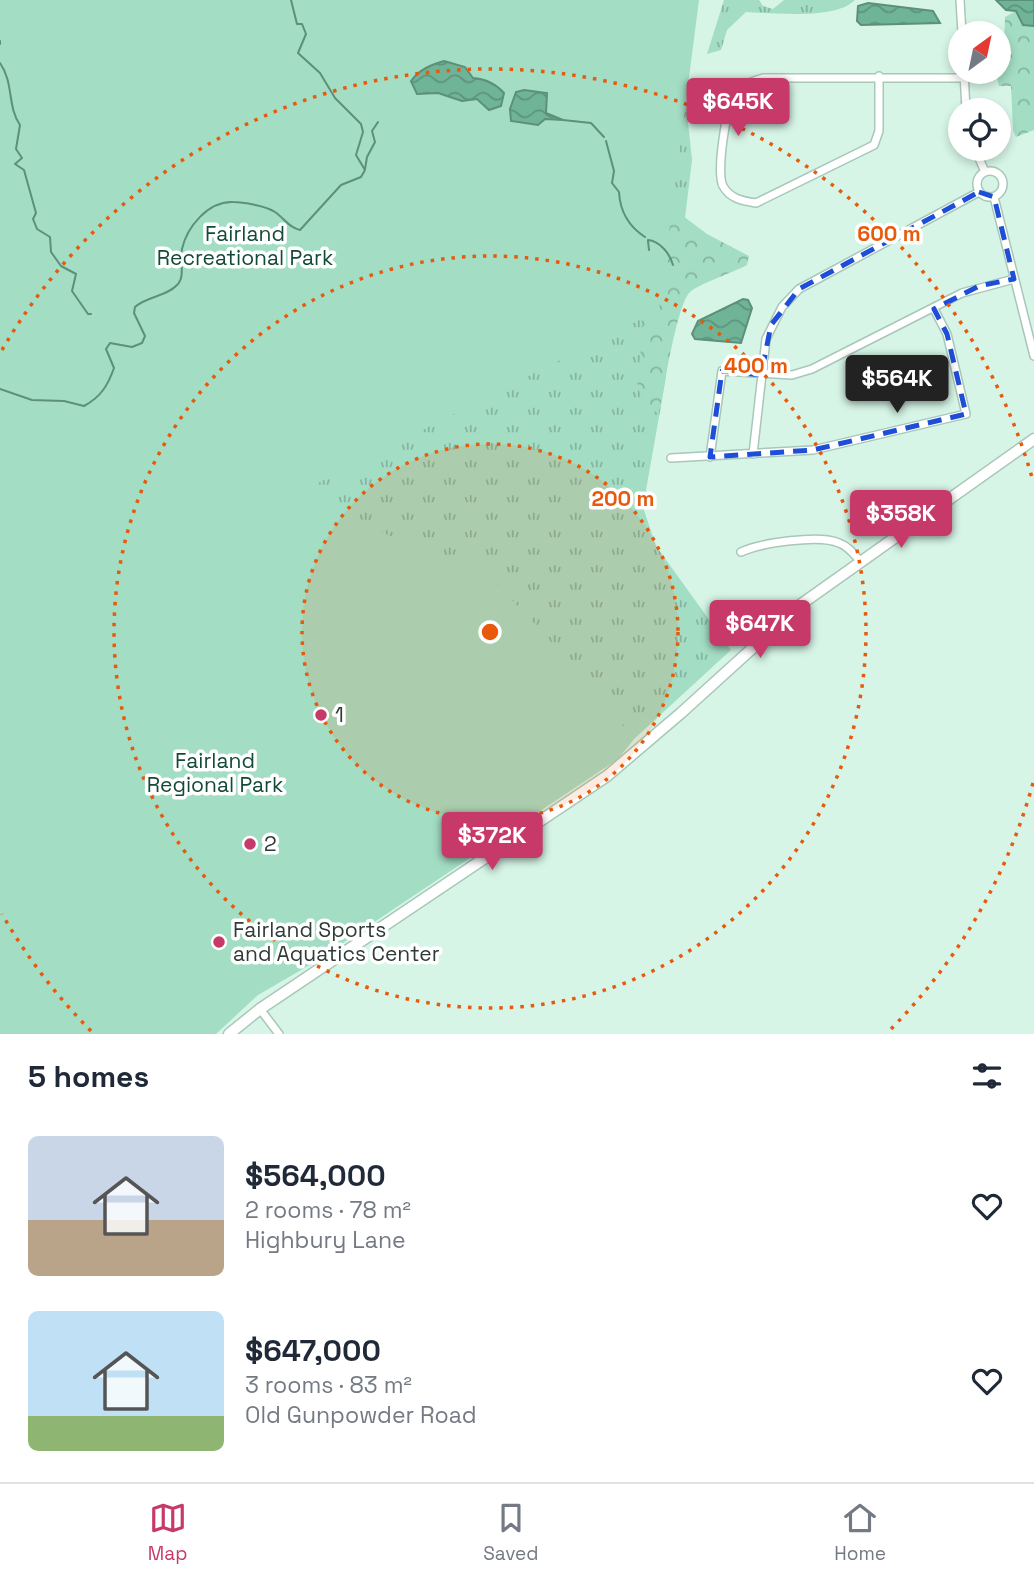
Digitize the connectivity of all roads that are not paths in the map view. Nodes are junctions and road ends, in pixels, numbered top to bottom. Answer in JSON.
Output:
{"nodes":[{"id":1,"x":960,"y":0,"type":"edge"},
{"id":2,"x":961,"y":21,"type":"edge"},
{"id":3,"x":948,"y":75,"type":"edge"},
{"id":4,"x":879,"y":76,"type":"junction"},
{"id":5,"x":980,"y":161,"type":"edge"},
{"id":6,"x":985,"y":172,"type":"junction"},
{"id":7,"x":979,"y":192,"type":"junction"},
{"id":8,"x":994,"y":197,"type":"junction"},
{"id":9,"x":1014,"y":279,"type":"junction"},
{"id":10,"x":933,"y":309,"type":"junction"},
{"id":11,"x":1034,"y":356,"type":"edge"},
{"id":12,"x":761,"y":375,"type":"junction"},
{"id":13,"x":1034,"y":439,"type":"edge"},
{"id":14,"x":753,"y":454,"type":"junction"},
{"id":15,"x":710,"y":457,"type":"junction"},
{"id":16,"x":671,"y":458,"type":"dead end"},
{"id":17,"x":741,"y":552,"type":"dead end"},
{"id":18,"x":860,"y":561,"type":"junction"},
{"id":19,"x":260,"y":1009,"type":"junction"},
{"id":20,"x":229,"y":1034,"type":"edge"},
{"id":21,"x":279,"y":1034,"type":"edge"}],
"edges":[{"from":1,"to":2,"type":"street"},
{"from":3,"to":4,"type":"street"},
{"from":4,"to":4,"type":"street"},
{"from":5,"to":6,"type":"street"},
{"from":6,"to":7,"type":"street"},
{"from":6,"to":8,"type":"street"},
{"from":7,"to":8,"type":"street"},
{"from":7,"to":12,"type":"street"},
{"from":8,"to":9,"type":"street"},
{"from":9,"to":10,"type":"street"},
{"from":9,"to":11,"type":"street"},
{"from":10,"to":12,"type":"street"},
{"from":10,"to":14,"type":"street"},
{"from":12,"to":14,"type":"street"},
{"from":12,"to":15,"type":"street"},
{"from":13,"to":18,"type":"main road"},
{"from":14,"to":15,"type":"street"},
{"from":15,"to":16,"type":"street"},
{"from":17,"to":18,"type":"street"},
{"from":18,"to":19,"type":"main road"},
{"from":19,"to":20,"type":"main road"},
{"from":19,"to":21,"type":"street"}]}
